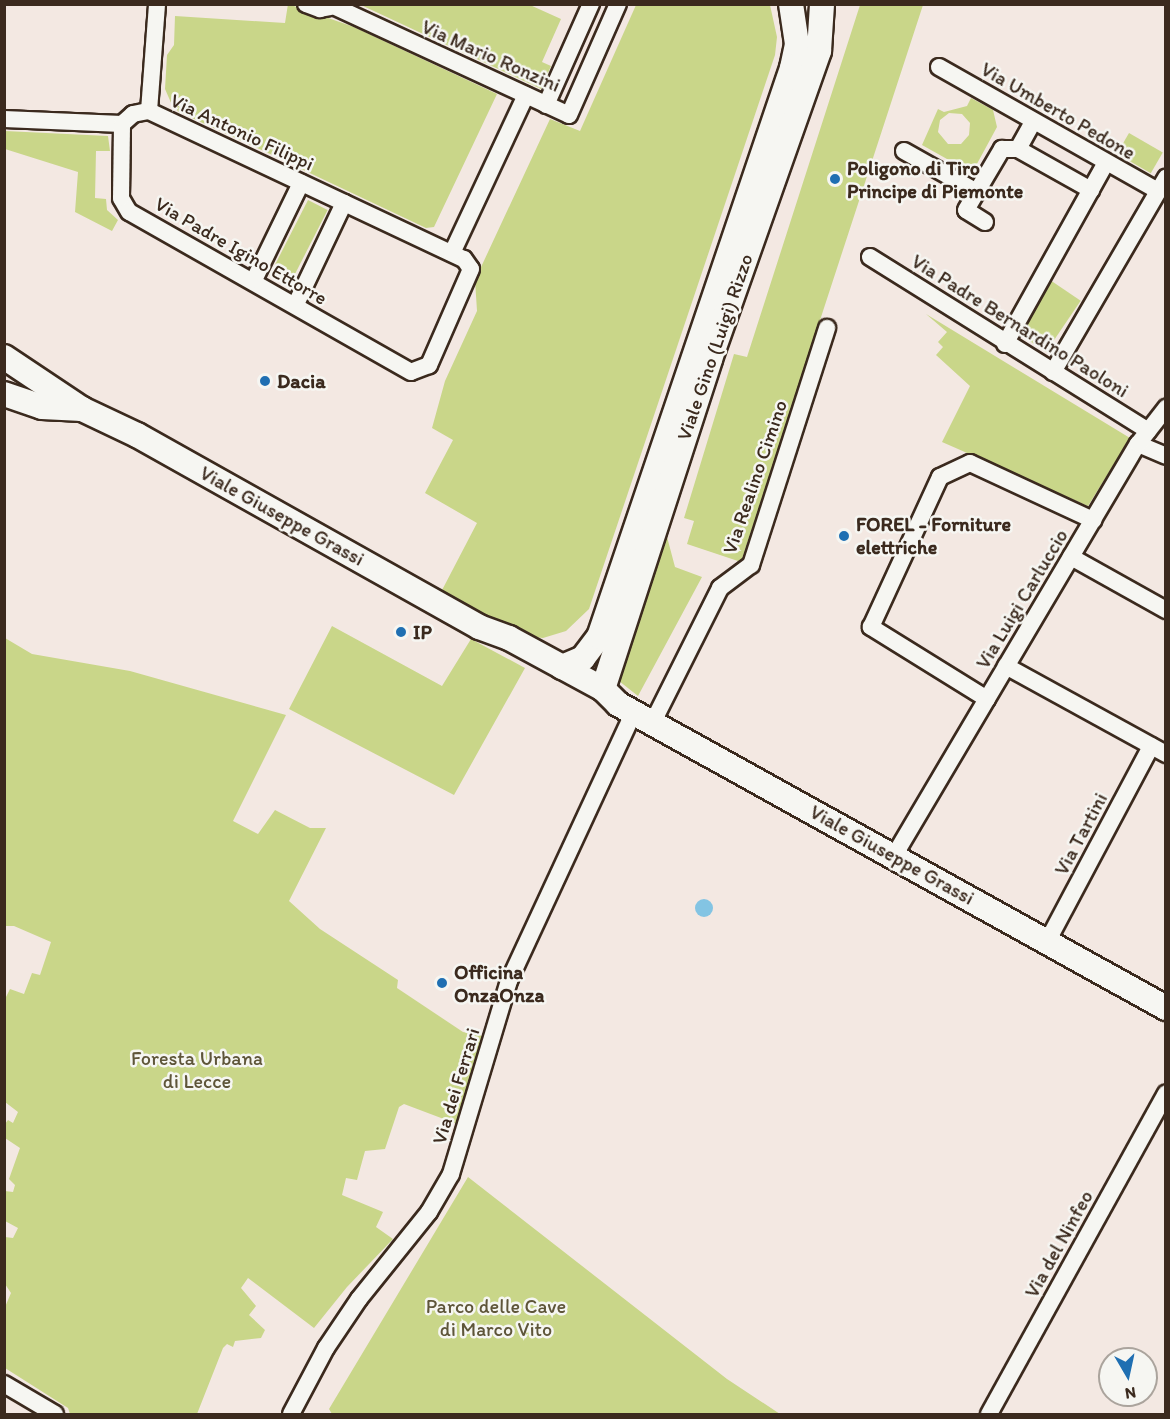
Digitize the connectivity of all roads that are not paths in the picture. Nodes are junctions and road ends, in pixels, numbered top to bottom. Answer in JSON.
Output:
{"nodes":[{"id":1,"x":156,"y":4,"type":"edge"},
{"id":2,"x":306,"y":4,"type":"edge"},
{"id":3,"x":591,"y":4,"type":"edge"},
{"id":4,"x":618,"y":4,"type":"edge"},
{"id":5,"x":791,"y":4,"type":"edge"},
{"id":6,"x":822,"y":4,"type":"edge"},
{"id":7,"x":329,"y":6,"type":"edge"},
{"id":8,"x":939,"y":67,"type":"dead end"},
{"id":9,"x":526,"y":95,"type":"junction"},
{"id":10,"x":546,"y":105,"type":"junction"},
{"id":11,"x":149,"y":111,"type":"junction"},
{"id":12,"x":4,"y":119,"type":"edge"},
{"id":13,"x":1033,"y":122,"type":"junction"},
{"id":14,"x":122,"y":124,"type":"junction"},
{"id":15,"x":1018,"y":149,"type":"junction"},
{"id":16,"x":904,"y":151,"type":"dead end"},
{"id":17,"x":1105,"y":164,"type":"junction"},
{"id":18,"x":302,"y":183,"type":"junction"},
{"id":19,"x":1162,"y":184,"type":"edge"},
{"id":20,"x":1091,"y":190,"type":"junction"},
{"id":21,"x":977,"y":192,"type":"junction"},
{"id":22,"x":344,"y":203,"type":"junction"},
{"id":23,"x":985,"y":222,"type":"dead end"},
{"id":24,"x":452,"y":253,"type":"junction"},
{"id":25,"x":870,"y":257,"type":"dead end"},
{"id":26,"x":254,"y":280,"type":"junction"},
{"id":27,"x":296,"y":304,"type":"junction"},
{"id":28,"x":827,"y":328,"type":"dead end"},
{"id":29,"x":1005,"y":344,"type":"junction"},
{"id":30,"x":6,"y":361,"type":"edge"},
{"id":31,"x":1053,"y":372,"type":"junction"},
{"id":32,"x":4,"y":394,"type":"edge"},
{"id":33,"x":1166,"y":408,"type":"edge"},
{"id":34,"x":82,"y":409,"type":"junction"},
{"id":35,"x":1143,"y":438,"type":"junction"},
{"id":36,"x":1166,"y":456,"type":"edge"},
{"id":37,"x":1093,"y":520,"type":"junction"},
{"id":38,"x":1071,"y":557,"type":"junction"},
{"id":39,"x":1166,"y":610,"type":"edge"},
{"id":40,"x":479,"y":627,"type":"junction"},
{"id":41,"x":1006,"y":666,"type":"junction"},
{"id":42,"x":562,"y":667,"type":"junction"},
{"id":43,"x":987,"y":699,"type":"junction"},
{"id":44,"x":627,"y":707,"type":"junction"},
{"id":45,"x":1158,"y":750,"type":"edge"},
{"id":46,"x":894,"y":856,"type":"junction"},
{"id":47,"x":1047,"y":942,"type":"junction"},
{"id":48,"x":1166,"y":1008,"type":"edge"},
{"id":49,"x":1166,"y":1094,"type":"edge"},
{"id":50,"x":4,"y":1384,"type":"edge"},
{"id":51,"x":55,"y":1414,"type":"edge"},
{"id":52,"x":291,"y":1414,"type":"edge"},
{"id":53,"x":990,"y":1414,"type":"edge"}],
"edges":[{"from":1,"to":11,"type":"street"},
{"from":2,"to":7,"type":"street","name":"Via Mario Ronzini"},
{"from":3,"to":10,"type":"street"},
{"from":4,"to":10,"type":"street","name":"Via Mario Ronzini"},
{"from":5,"to":42,"type":"main road","name":"Viale Gino (Luigi) Rizzo"},
{"from":6,"to":44,"type":"main road","name":"Viale Gino (Luigi) Rizzo"},
{"from":7,"to":9,"type":"street","name":"Via Mario Ronzini"},
{"from":8,"to":13,"type":"street","name":"Via Umberto Pedone"},
{"from":9,"to":10,"type":"street","name":"Via Mario Ronzini"},
{"from":9,"to":24,"type":"street"},
{"from":11,"to":14,"type":"street","name":"Via Antonio Filippi"},
{"from":11,"to":18,"type":"street","name":"Via Antonio Filippi"},
{"from":12,"to":14,"type":"street","name":"Via Antonio Filippi"},
{"from":13,"to":15,"type":"street"},
{"from":13,"to":17,"type":"street","name":"Via Umberto Pedone"},
{"from":14,"to":26,"type":"street","name":"Via Padre Igino Ettorre"},
{"from":15,"to":20,"type":"street"},
{"from":15,"to":21,"type":"street"},
{"from":16,"to":21,"type":"street"},
{"from":17,"to":19,"type":"street","name":"Via Umberto Pedone"},
{"from":17,"to":20,"type":"street"},
{"from":18,"to":22,"type":"street","name":"Via Antonio Filippi"},
{"from":18,"to":26,"type":"street"},
{"from":19,"to":31,"type":"street"},
{"from":20,"to":29,"type":"street"},
{"from":21,"to":23,"type":"street"},
{"from":22,"to":24,"type":"street","name":"Via Antonio Filippi"},
{"from":22,"to":27,"type":"street"},
{"from":24,"to":27,"type":"street","name":"Via Padre Igino Ettorre"},
{"from":25,"to":29,"type":"street","name":"Via Padre Bernardino Paoloni"},
{"from":26,"to":27,"type":"street","name":"Via Padre Igino Ettorre"},
{"from":28,"to":44,"type":"street","name":"Via Realino Cimino"},
{"from":29,"to":31,"type":"street","name":"Via Padre Bernardino Paoloni"},
{"from":30,"to":34,"type":"main road","name":"Viale Giuseppe Grassi"},
{"from":31,"to":35,"type":"street","name":"Via Padre Bernardino Paoloni"},
{"from":32,"to":34,"type":"main road","name":"Viale Giuseppe Grassi"},
{"from":33,"to":35,"type":"street","name":"Via Luigi Carluccio"},
{"from":34,"to":40,"type":"main road","name":"Viale Giuseppe Grassi"},
{"from":35,"to":36,"type":"street","name":"Via Padre Bernardino Paoloni"},
{"from":35,"to":37,"type":"street","name":"Via Luigi Carluccio"},
{"from":37,"to":38,"type":"street","name":"Via Luigi Carluccio"},
{"from":37,"to":43,"type":"street","name":"Via Luigi Carluccio"},
{"from":38,"to":39,"type":"street"},
{"from":38,"to":41,"type":"street","name":"Via Luigi Carluccio"},
{"from":40,"to":42,"type":"main road","name":"Viale Giuseppe Grassi"},
{"from":40,"to":44,"type":"main road","name":"Viale Giuseppe Grassi"},
{"from":41,"to":43,"type":"street","name":"Via Luigi Carluccio"},
{"from":41,"to":45,"type":"street"},
{"from":42,"to":44,"type":"main road","name":"Viale Giuseppe Grassi"},
{"from":43,"to":46,"type":"street","name":"Via Luigi Carluccio"},
{"from":44,"to":46,"type":"main road","name":"Viale Giuseppe Grassi"},
{"from":44,"to":52,"type":"street","name":"Via dei Ferrari"},
{"from":45,"to":47,"type":"street","name":"Via Tartini"},
{"from":46,"to":47,"type":"main road","name":"Viale Giuseppe Grassi"},
{"from":47,"to":48,"type":"main road","name":"Viale Giuseppe Grassi"},
{"from":49,"to":53,"type":"street","name":"Via del Ninfeo"},
{"from":50,"to":51,"type":"street"}]}
